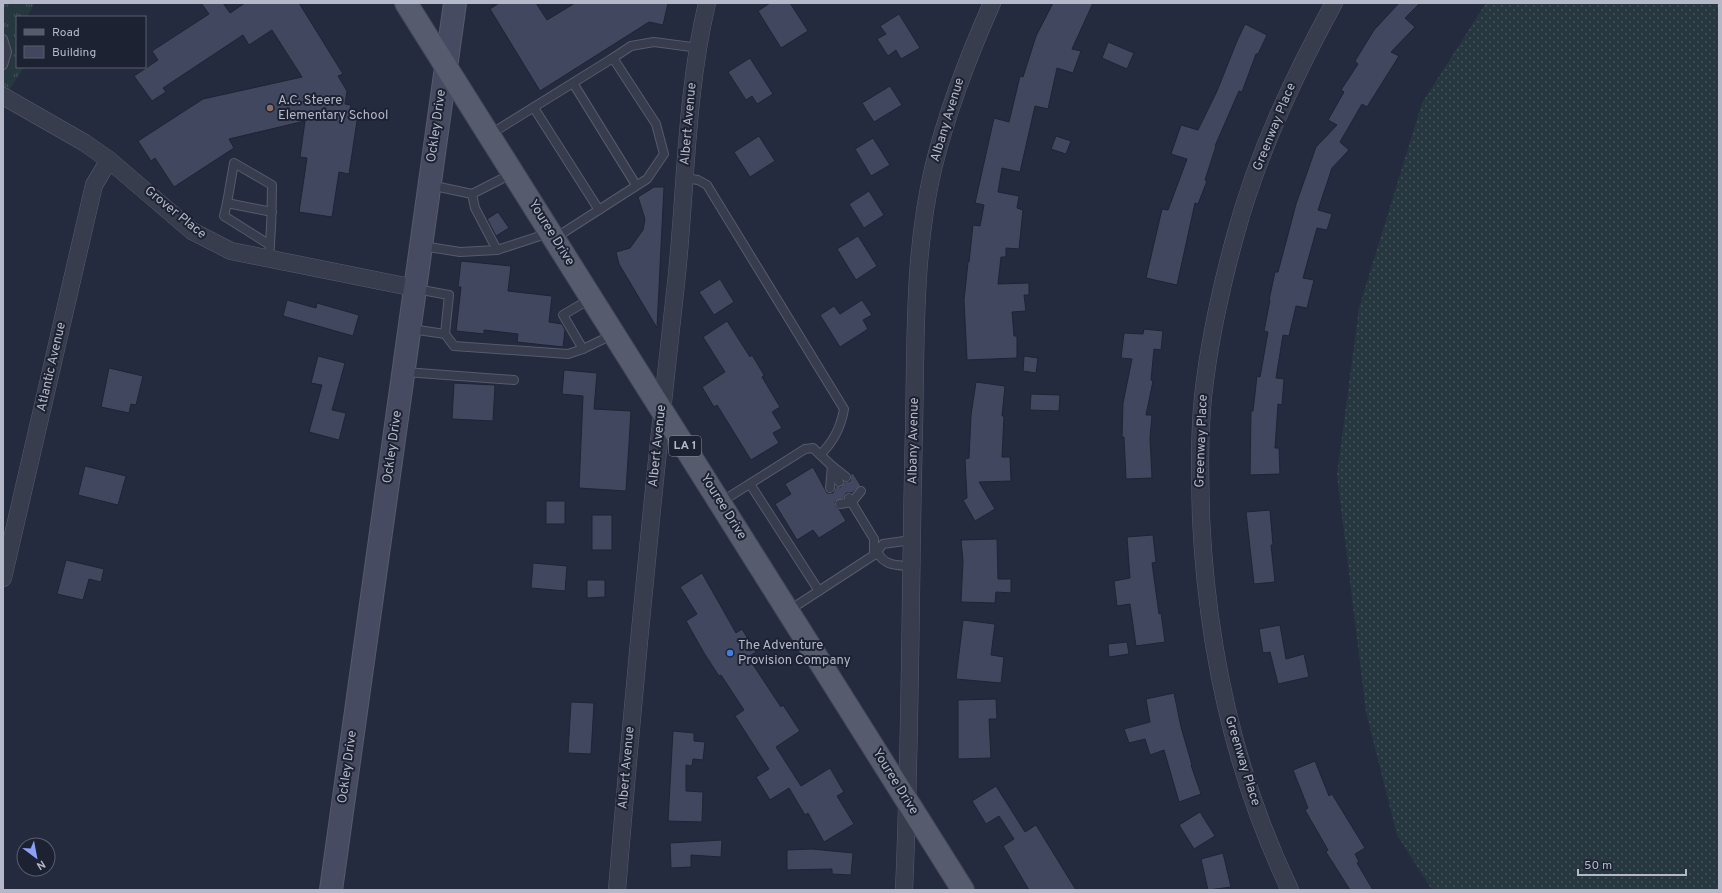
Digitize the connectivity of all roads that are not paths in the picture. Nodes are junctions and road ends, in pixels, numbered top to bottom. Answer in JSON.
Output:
{"nodes":[{"id":1,"x":406,"y":3,"type":"edge"},
{"id":2,"x":455,"y":3,"type":"edge"},
{"id":3,"x":707,"y":3,"type":"edge"},
{"id":4,"x":992,"y":3,"type":"edge"},
{"id":5,"x":1334,"y":3,"type":"edge"},
{"id":6,"x":3,"y":40,"type":"edge"},
{"id":7,"x":699,"y":48,"type":"junction"},
{"id":8,"x":613,"y":58,"type":"junction"},
{"id":9,"x":3,"y":65,"type":"edge"},
{"id":10,"x":445,"y":66,"type":"junction"},
{"id":11,"x":573,"y":83,"type":"junction"},
{"id":12,"x":3,"y":96,"type":"edge"},
{"id":13,"x":534,"y":108,"type":"junction"},
{"id":14,"x":489,"y":136,"type":"junction"},
{"id":15,"x":109,"y":160,"type":"junction"},
{"id":16,"x":513,"y":173,"type":"junction"},
{"id":17,"x":684,"y":178,"type":"junction"},
{"id":18,"x":429,"y":185,"type":"junction"},
{"id":19,"x":636,"y":186,"type":"junction"},
{"id":20,"x":472,"y":194,"type":"junction"},
{"id":21,"x":227,"y":203,"type":"junction"},
{"id":22,"x":599,"y":210,"type":"junction"},
{"id":23,"x":272,"y":212,"type":"junction"},
{"id":24,"x":552,"y":236,"type":"junction"},
{"id":25,"x":421,"y":246,"type":"junction"},
{"id":26,"x":497,"y":250,"type":"junction"},
{"id":27,"x":270,"y":252,"type":"junction"},
{"id":28,"x":415,"y":288,"type":"junction"},
{"id":29,"x":592,"y":298,"type":"junction"},
{"id":30,"x":410,"y":328,"type":"junction"},
{"id":31,"x":445,"y":334,"type":"junction"},
{"id":32,"x":614,"y":334,"type":"junction"},
{"id":33,"x":583,"y":350,"type":"junction"},
{"id":34,"x":404,"y":372,"type":"junction"},
{"id":35,"x":514,"y":380,"type":"dead end"},
{"id":36,"x":662,"y":410,"type":"junction"},
{"id":37,"x":821,"y":454,"type":"junction"},
{"id":38,"x":832,"y":466,"type":"junction"},
{"id":39,"x":849,"y":476,"type":"dead end"},
{"id":40,"x":839,"y":482,"type":"dead end"},
{"id":41,"x":750,"y":484,"type":"junction"},
{"id":42,"x":830,"y":488,"type":"dead end"},
{"id":43,"x":720,"y":503,"type":"junction"},
{"id":44,"x":840,"y":504,"type":"dead end"},
{"id":45,"x":911,"y":540,"type":"junction"},
{"id":46,"x":876,"y":554,"type":"junction"},
{"id":47,"x":910,"y":566,"type":"junction"},
{"id":48,"x":3,"y":578,"type":"edge"},
{"id":49,"x":819,"y":591,"type":"junction"},
{"id":50,"x":788,"y":612,"type":"junction"},
{"id":51,"x":908,"y":802,"type":"junction"},
{"id":52,"x":331,"y":890,"type":"edge"},
{"id":53,"x":617,"y":890,"type":"edge"},
{"id":54,"x":904,"y":890,"type":"edge"},
{"id":55,"x":963,"y":890,"type":"edge"},
{"id":56,"x":1290,"y":890,"type":"edge"}],
"edges":[{"from":1,"to":10,"type":"main road","name":"Youree Drive","number":"LA 1"},
{"from":2,"to":10,"type":"street","name":"Ockley Drive"},
{"from":3,"to":7,"type":"street","name":"Albert Avenue"},
{"from":4,"to":45,"type":"street","name":"Albany Avenue"},
{"from":5,"to":56,"type":"street","name":"Greenway Place"},
{"from":6,"to":9,"type":"lane"},
{"from":7,"to":8,"type":"lane"},
{"from":7,"to":17,"type":"street","name":"Albert Avenue"},
{"from":8,"to":11,"type":"lane"},
{"from":8,"to":19,"type":"lane"},
{"from":10,"to":14,"type":"main road","name":"Youree Drive","number":"LA 1"},
{"from":10,"to":18,"type":"street","name":"Ockley Drive"},
{"from":11,"to":13,"type":"lane"},
{"from":11,"to":19,"type":"lane"},
{"from":12,"to":15,"type":"street","name":"Grover Place"},
{"from":13,"to":14,"type":"lane"},
{"from":13,"to":22,"type":"lane"},
{"from":14,"to":16,"type":"main road","name":"Youree Drive","number":"LA 1"},
{"from":15,"to":27,"type":"street","name":"Grover Place"},
{"from":15,"to":48,"type":"street","name":"Atlantic Avenue"},
{"from":16,"to":20,"type":"lane"},
{"from":16,"to":24,"type":"main road","name":"Youree Drive","number":"LA 1"},
{"from":17,"to":36,"type":"street","name":"Albert Avenue"},
{"from":17,"to":37,"type":"lane"},
{"from":18,"to":20,"type":"lane"},
{"from":18,"to":25,"type":"street","name":"Ockley Drive"},
{"from":19,"to":22,"type":"lane"},
{"from":20,"to":26,"type":"lane"},
{"from":21,"to":23,"type":"lane"},
{"from":21,"to":23,"type":"lane"},
{"from":21,"to":27,"type":"lane"},
{"from":22,"to":24,"type":"lane"},
{"from":23,"to":27,"type":"lane"},
{"from":24,"to":26,"type":"lane"},
{"from":24,"to":29,"type":"main road","name":"Youree Drive","number":"LA 1"},
{"from":25,"to":26,"type":"lane"},
{"from":25,"to":28,"type":"street","name":"Ockley Drive"},
{"from":27,"to":28,"type":"street","name":"Grover Place"},
{"from":28,"to":30,"type":"street","name":"Ockley Drive"},
{"from":28,"to":31,"type":"lane"},
{"from":29,"to":32,"type":"main road","name":"Youree Drive","number":"LA 1"},
{"from":29,"to":33,"type":"lane"},
{"from":30,"to":31,"type":"lane"},
{"from":30,"to":34,"type":"street","name":"Ockley Drive"},
{"from":31,"to":33,"type":"lane"},
{"from":32,"to":33,"type":"lane"},
{"from":32,"to":36,"type":"main road","name":"Youree Drive","number":"LA 1"},
{"from":34,"to":35,"type":"lane"},
{"from":34,"to":52,"type":"street","name":"Ockley Drive"},
{"from":36,"to":43,"type":"main road","name":"Youree Drive","number":"LA 1"},
{"from":36,"to":53,"type":"street","name":"Albert Avenue"},
{"from":37,"to":38,"type":"lane"},
{"from":37,"to":41,"type":"lane"},
{"from":38,"to":39,"type":"lane"},
{"from":38,"to":40,"type":"lane"},
{"from":38,"to":42,"type":"lane"},
{"from":41,"to":43,"type":"lane"},
{"from":41,"to":49,"type":"lane"},
{"from":43,"to":50,"type":"main road","name":"Youree Drive","number":"LA 1"},
{"from":44,"to":46,"type":"lane"},
{"from":45,"to":46,"type":"lane"},
{"from":45,"to":47,"type":"street","name":"Albany Avenue"},
{"from":46,"to":47,"type":"lane"},
{"from":46,"to":49,"type":"lane"},
{"from":47,"to":51,"type":"street","name":"Albany Avenue"},
{"from":49,"to":50,"type":"lane"},
{"from":50,"to":51,"type":"main road","name":"Youree Drive","number":"LA 1"},
{"from":51,"to":54,"type":"street","name":"Albany Avenue"},
{"from":51,"to":55,"type":"main road","name":"Youree Drive","number":"LA 1"}]}
